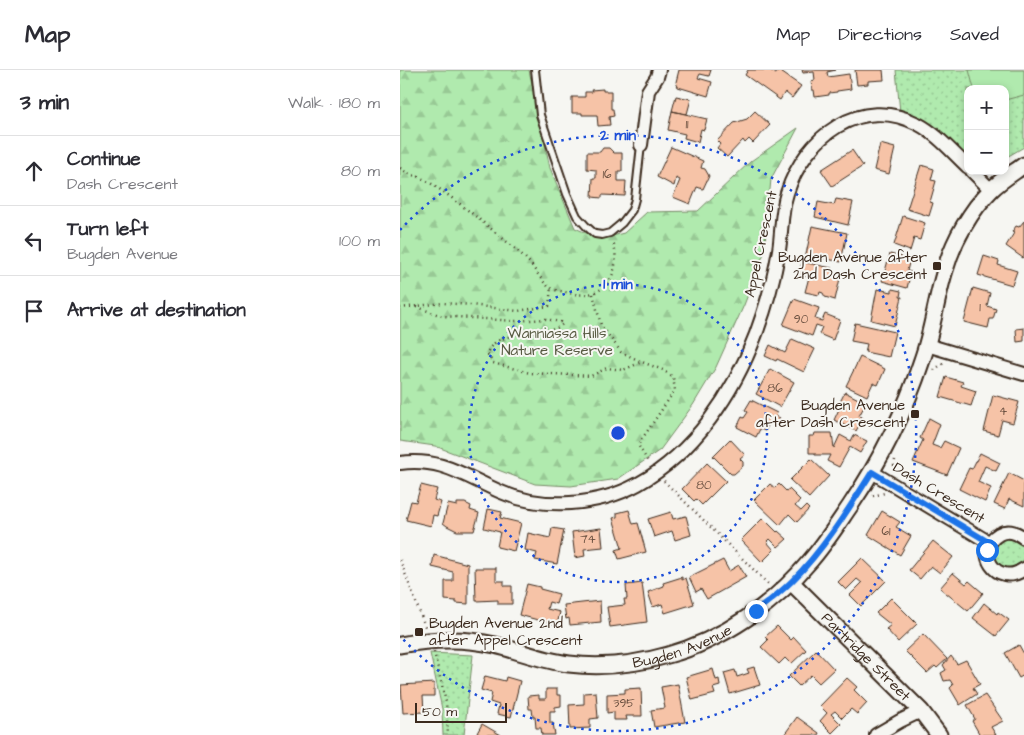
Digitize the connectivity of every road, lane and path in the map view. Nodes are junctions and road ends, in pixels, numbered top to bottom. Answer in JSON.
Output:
{"nodes":[{"id":1,"x":535,"y":70,"type":"edge"},
{"id":2,"x":659,"y":70,"type":"edge"},
{"id":3,"x":641,"y":145,"type":"joint"},
{"id":4,"x":964,"y":163,"type":"edge"},
{"id":5,"x":1024,"y":165,"type":"edge"},
{"id":6,"x":400,"y":168,"type":"edge"},
{"id":7,"x":976,"y":175,"type":"edge"},
{"id":8,"x":991,"y":190,"type":"junction"},
{"id":9,"x":610,"y":233,"type":"junction"},
{"id":10,"x":550,"y":288,"type":"junction"},
{"id":11,"x":593,"y":294,"type":"junction"},
{"id":12,"x":417,"y":307,"type":"junction"},
{"id":13,"x":400,"y":308,"type":"edge"},
{"id":14,"x":927,"y":345,"type":"junction"},
{"id":15,"x":642,"y":362,"type":"junction"},
{"id":16,"x":1024,"y":374,"type":"edge"},
{"id":17,"x":400,"y":463,"type":"edge"},
{"id":18,"x":652,"y":469,"type":"dead end"},
{"id":19,"x":872,"y":472,"type":"junction"},
{"id":20,"x":662,"y":479,"type":"dead end"},
{"id":21,"x":1024,"y":538,"type":"edge"},
{"id":22,"x":990,"y":543,"type":"junction"},
{"id":23,"x":400,"y":560,"type":"edge"},
{"id":24,"x":1022,"y":575,"type":"edge"},
{"id":25,"x":791,"y":582,"type":"junction"},
{"id":26,"x":771,"y":587,"type":"dead end"},
{"id":27,"x":426,"y":630,"type":"dead end"},
{"id":28,"x":400,"y":645,"type":"edge"},
{"id":29,"x":433,"y":651,"type":"dead end"},
{"id":30,"x":921,"y":712,"type":"junction"},
{"id":31,"x":448,"y":735,"type":"edge"},
{"id":32,"x":876,"y":735,"type":"edge"},
{"id":33,"x":939,"y":735,"type":"edge"}],
"edges":[{"from":1,"to":9,"type":"lane"},
{"from":2,"to":3,"type":"street"},
{"from":3,"to":9,"type":"lane"},
{"from":4,"to":17,"type":"street","name":"Appel Crescent"},
{"from":5,"to":8,"type":"street","name":"Bugden Avenue"},
{"from":6,"to":10,"type":"path"},
{"from":7,"to":8,"type":"street"},
{"from":8,"to":14,"type":"street","name":"Bugden Avenue"},
{"from":9,"to":11,"type":"path"},
{"from":10,"to":11,"type":"path"},
{"from":10,"to":12,"type":"path"},
{"from":11,"to":15,"type":"path"},
{"from":12,"to":13,"type":"path"},
{"from":12,"to":15,"type":"path"},
{"from":14,"to":16,"type":"street"},
{"from":14,"to":19,"type":"street","name":"Bugden Avenue"},
{"from":15,"to":18,"type":"path"},
{"from":19,"to":22,"type":"street","name":"Dash Crescent"},
{"from":19,"to":25,"type":"street","name":"Bugden Avenue"},
{"from":20,"to":26,"type":"path"},
{"from":21,"to":22,"type":"street","name":"Dash Crescent"},
{"from":22,"to":24,"type":"street","name":"Dash Crescent"},
{"from":23,"to":27,"type":"path"},
{"from":25,"to":28,"type":"street","name":"Bugden Avenue"},
{"from":25,"to":30,"type":"street","name":"Partridge Street"},
{"from":29,"to":31,"type":"path"},
{"from":30,"to":32,"type":"street"},
{"from":30,"to":33,"type":"street","name":"Partridge Street"}]}
